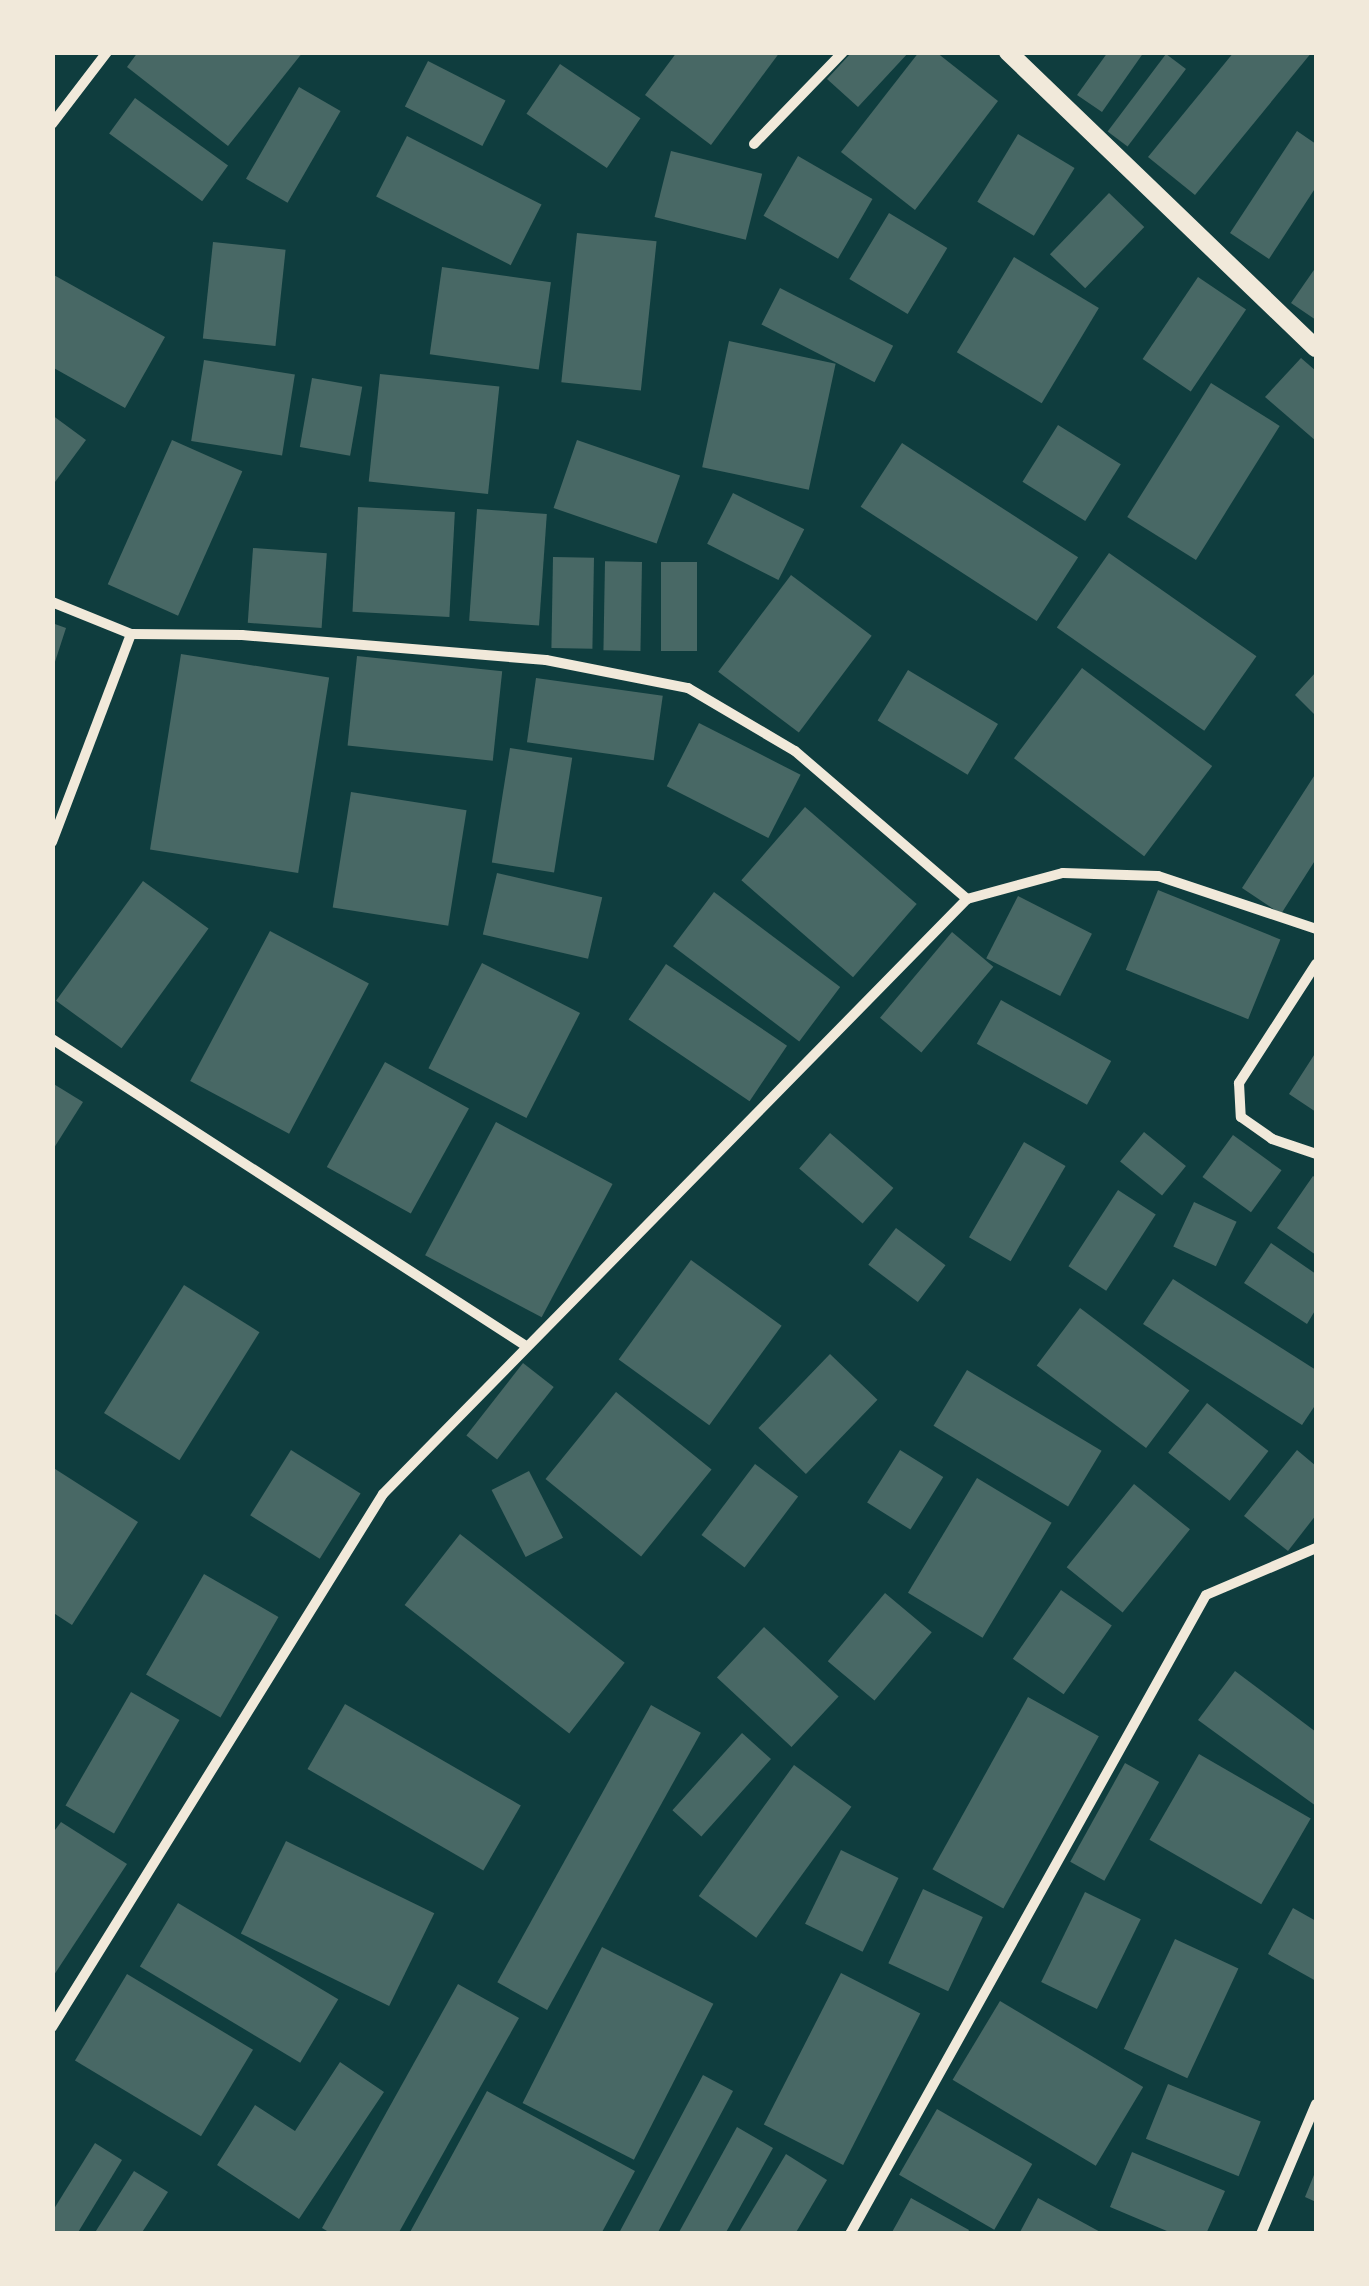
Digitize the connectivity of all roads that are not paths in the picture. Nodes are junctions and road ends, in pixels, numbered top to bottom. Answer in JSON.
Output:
{"nodes":[{"id":1,"x":107,"y":52,"type":"edge"},
{"id":2,"x":844,"y":52,"type":"edge"},
{"id":3,"x":1008,"y":52,"type":"edge"},
{"id":4,"x":52,"y":124,"type":"edge"},
{"id":5,"x":754,"y":144,"type":"dead end"},
{"id":6,"x":1316,"y":348,"type":"edge"},
{"id":7,"x":52,"y":602,"type":"edge"},
{"id":8,"x":132,"y":634,"type":"junction"},
{"id":9,"x":52,"y":842,"type":"edge"},
{"id":10,"x":967,"y":900,"type":"junction"},
{"id":11,"x":1316,"y":929,"type":"edge"},
{"id":12,"x":1316,"y":964,"type":"edge"},
{"id":13,"x":52,"y":1039,"type":"edge"},
{"id":14,"x":1316,"y":1154,"type":"edge"},
{"id":15,"x":526,"y":1346,"type":"junction"},
{"id":16,"x":1316,"y":1548,"type":"edge"},
{"id":17,"x":52,"y":2027,"type":"edge"},
{"id":18,"x":1316,"y":2104,"type":"edge"},
{"id":19,"x":850,"y":2234,"type":"edge"},
{"id":20,"x":1261,"y":2234,"type":"edge"}],
"edges":[{"from":1,"to":4,"type":"street"},
{"from":2,"to":5,"type":"street"},
{"from":3,"to":6,"type":"street"},
{"from":7,"to":8,"type":"street"},
{"from":8,"to":9,"type":"street"},
{"from":8,"to":10,"type":"street"},
{"from":10,"to":11,"type":"street"},
{"from":10,"to":15,"type":"street"},
{"from":12,"to":14,"type":"street"},
{"from":13,"to":15,"type":"street"},
{"from":15,"to":17,"type":"street"},
{"from":16,"to":19,"type":"street"},
{"from":18,"to":20,"type":"street"}]}
